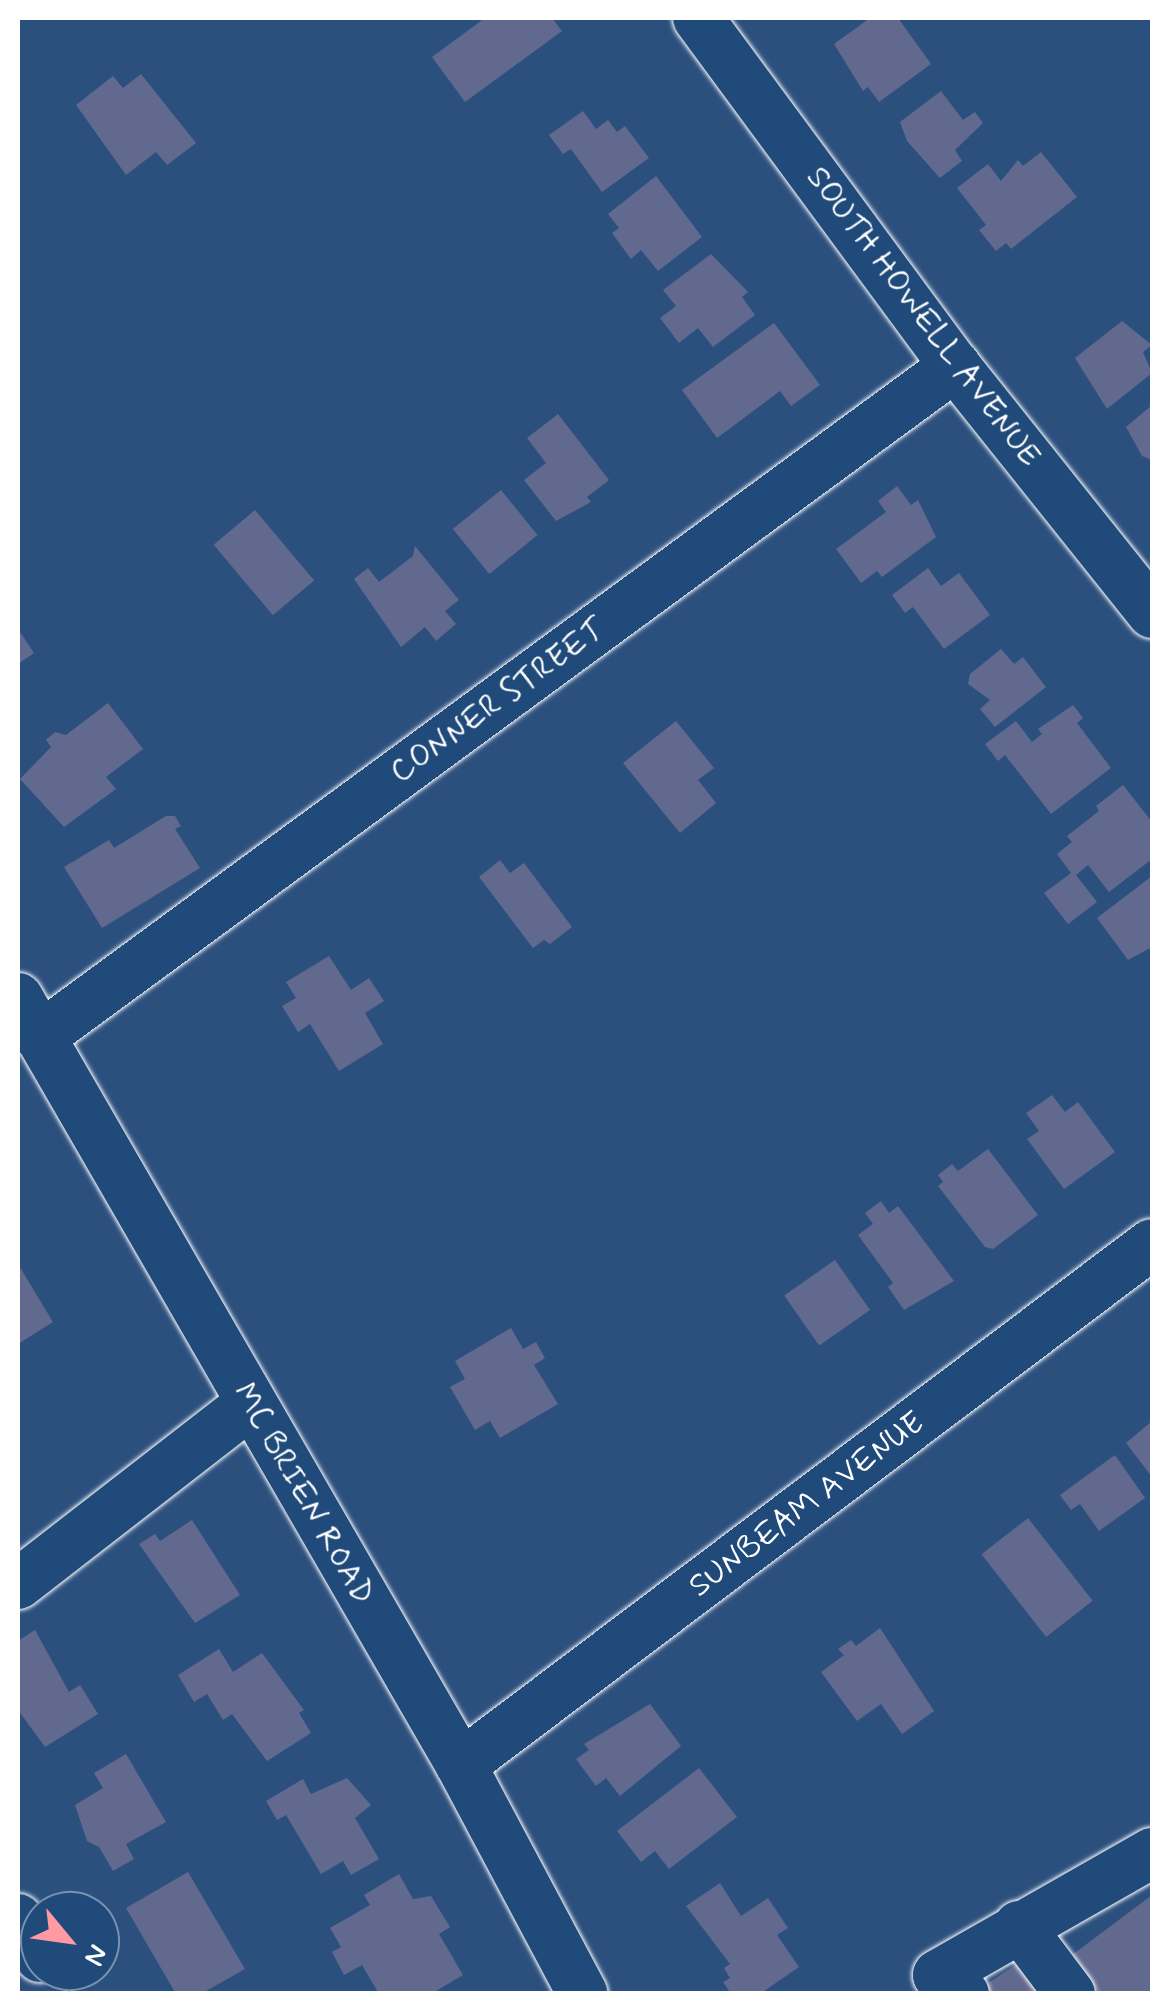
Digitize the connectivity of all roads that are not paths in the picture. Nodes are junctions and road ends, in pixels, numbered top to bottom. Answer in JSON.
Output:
{"nodes":[{"id":1,"x":698,"y":18,"type":"edge"},
{"id":2,"x":955,"y":366,"type":"junction"},
{"id":3,"x":1152,"y":613,"type":"edge"},
{"id":4,"x":29,"y":1017,"type":"edge"},
{"id":5,"x":1152,"y":1244,"type":"edge"},
{"id":6,"x":250,"y":1404,"type":"junction"},
{"id":7,"x":18,"y":1584,"type":"edge"},
{"id":8,"x":462,"y":1766,"type":"junction"},
{"id":9,"x":1152,"y":1852,"type":"edge"},
{"id":10,"x":1019,"y":1926,"type":"junction"},
{"id":11,"x":951,"y":1991,"type":"edge"},
{"id":12,"x":583,"y":1994,"type":"edge"},
{"id":13,"x":1070,"y":1994,"type":"edge"}],
"edges":[{"from":1,"to":2,"type":"street","name":"SOUTH HOWELL AVENUE"},
{"from":2,"to":3,"type":"street","name":"SOUTH HOWELL AVENUE"},
{"from":2,"to":4,"type":"street","name":"CONNER STREET"},
{"from":4,"to":6,"type":"street","name":"MC BRIEN ROAD"},
{"from":5,"to":8,"type":"street","name":"SUNBEAM AVENUE"},
{"from":6,"to":7,"type":"street"},
{"from":6,"to":8,"type":"street","name":"MC BRIEN ROAD"},
{"from":8,"to":12,"type":"street","name":"MC BRIEN ROAD"},
{"from":9,"to":10,"type":"street"},
{"from":10,"to":11,"type":"street"},
{"from":10,"to":13,"type":"street"}]}
